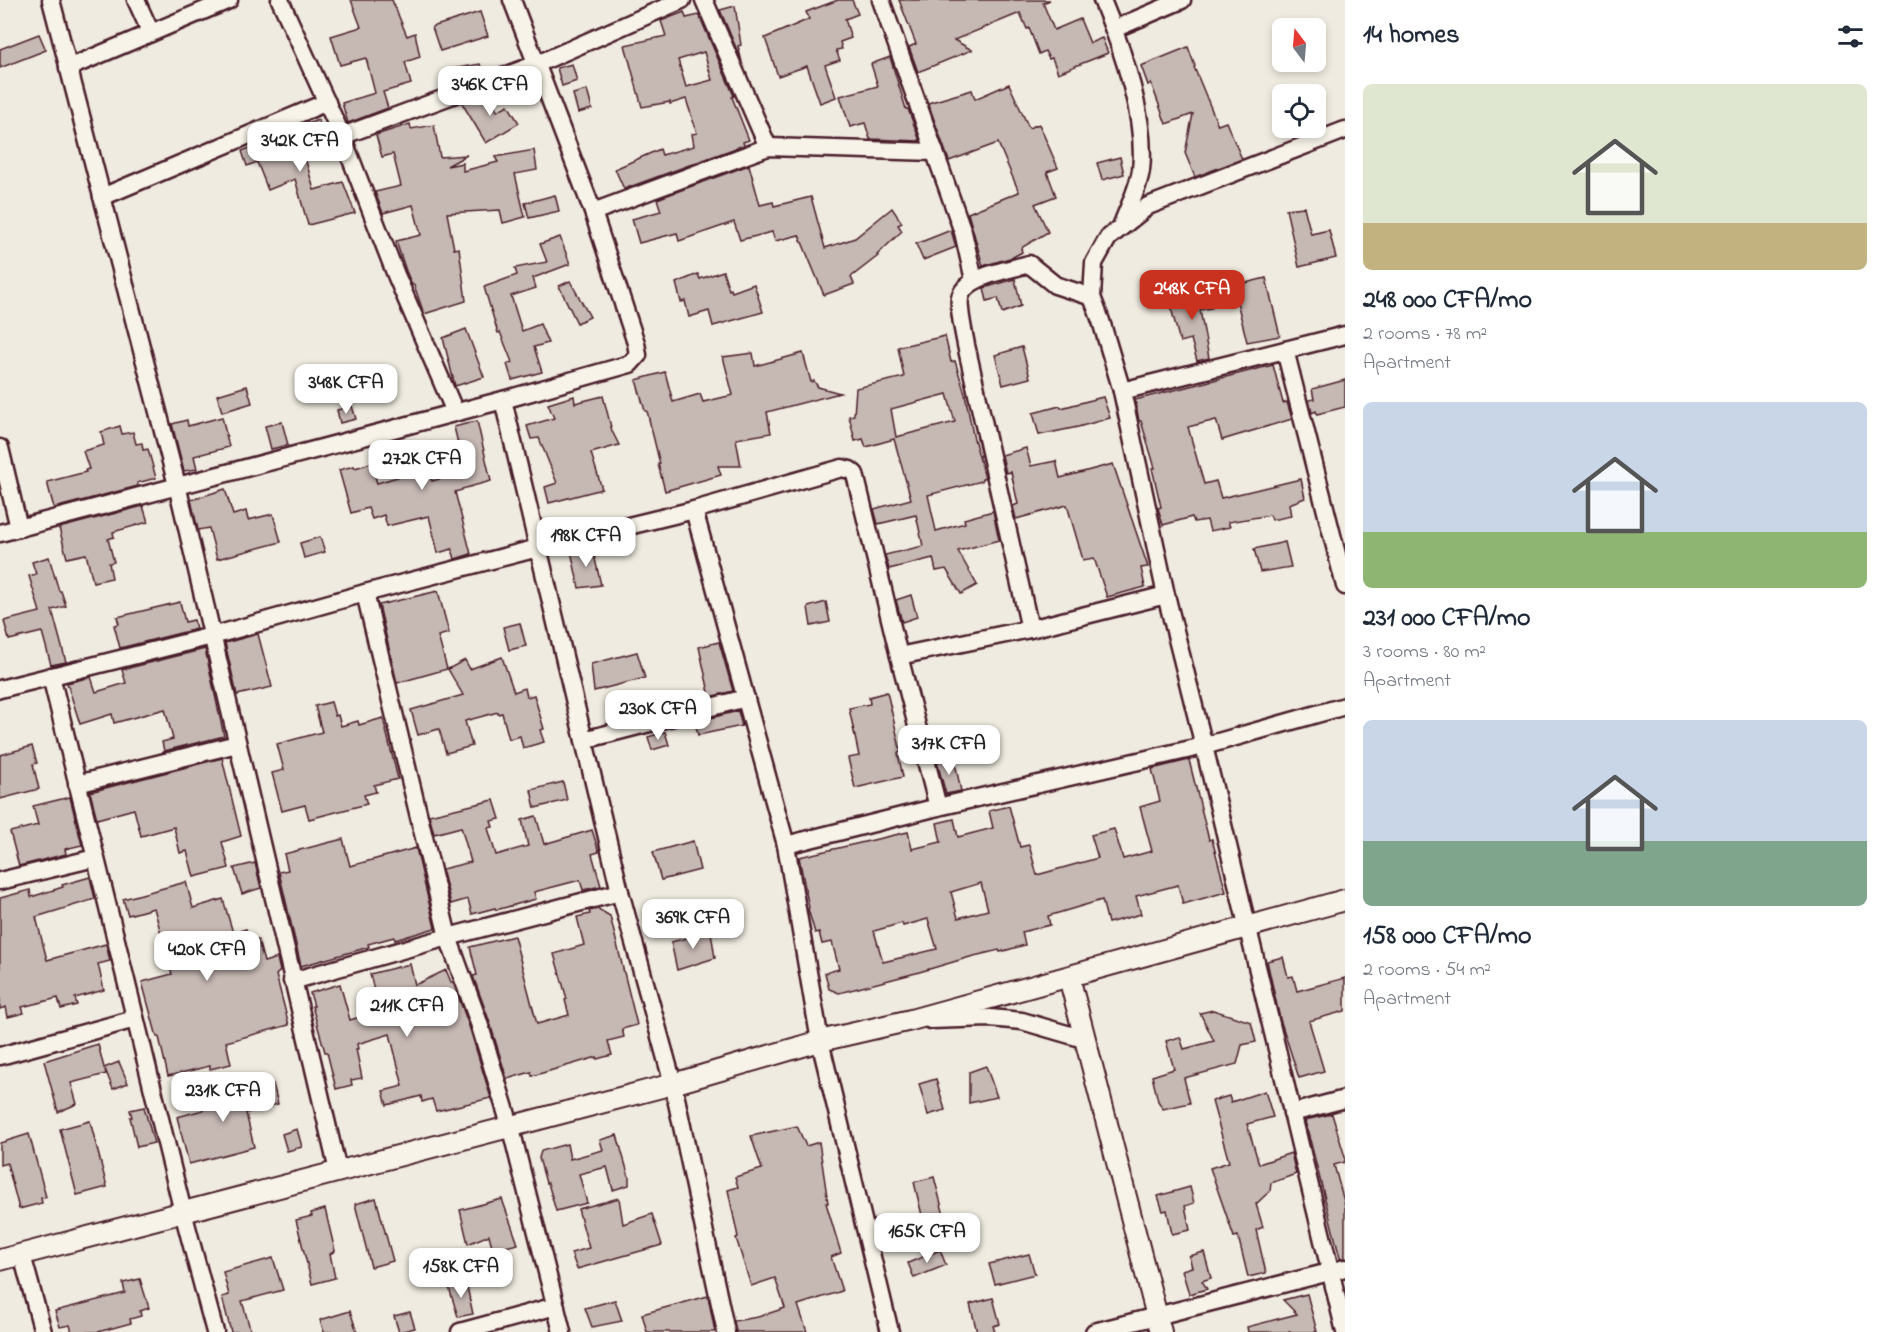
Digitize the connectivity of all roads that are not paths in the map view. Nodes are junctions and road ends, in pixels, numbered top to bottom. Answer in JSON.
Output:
{"nodes":[{"id":1,"x":51,"y":0,"type":"edge"},
{"id":2,"x":136,"y":0,"type":"edge"},
{"id":3,"x":229,"y":0,"type":"edge"},
{"id":4,"x":280,"y":0,"type":"edge"},
{"id":5,"x":512,"y":0,"type":"edge"},
{"id":6,"x":682,"y":0,"type":"edge"},
{"id":7,"x":704,"y":0,"type":"edge"},
{"id":8,"x":881,"y":0,"type":"edge"},
{"id":9,"x":1102,"y":0,"type":"edge"},
{"id":10,"x":1182,"y":0,"type":"edge"},
{"id":11,"x":1114,"y":29,"type":"junction"},
{"id":12,"x":151,"y":33,"type":"junction"},
{"id":13,"x":537,"y":64,"type":"junction"},
{"id":14,"x":68,"y":68,"type":"junction"},
{"id":15,"x":327,"y":102,"type":"junction"},
{"id":16,"x":1345,"y":130,"type":"edge"},
{"id":17,"x":342,"y":136,"type":"junction"},
{"id":18,"x":768,"y":147,"type":"junction"},
{"id":19,"x":935,"y":152,"type":"junction"},
{"id":20,"x":102,"y":197,"type":"junction"},
{"id":21,"x":593,"y":212,"type":"junction"},
{"id":22,"x":1120,"y":229,"type":"junction"},
{"id":23,"x":974,"y":280,"type":"junction"},
{"id":24,"x":1092,"y":297,"type":"junction"},
{"id":25,"x":1345,"y":335,"type":"edge"},
{"id":26,"x":1285,"y":350,"type":"junction"},
{"id":27,"x":1122,"y":391,"type":"junction"},
{"id":28,"x":503,"y":400,"type":"junction"},
{"id":29,"x":455,"y":412,"type":"junction"},
{"id":30,"x":0,"y":448,"type":"edge"},
{"id":31,"x":177,"y":485,"type":"junction"},
{"id":32,"x":694,"y":510,"type":"junction"},
{"id":33,"x":19,"y":528,"type":"junction"},
{"id":34,"x":0,"y":533,"type":"edge"},
{"id":35,"x":538,"y":548,"type":"junction"},
{"id":36,"x":1345,"y":586,"type":"edge"},
{"id":37,"x":365,"y":593,"type":"junction"},
{"id":38,"x":1166,"y":595,"type":"junction"},
{"id":39,"x":1030,"y":629,"type":"junction"},
{"id":40,"x":212,"y":636,"type":"junction"},
{"id":41,"x":899,"y":656,"type":"junction"},
{"id":42,"x":51,"y":676,"type":"junction"},
{"id":43,"x":0,"y":689,"type":"edge"},
{"id":44,"x":746,"y":698,"type":"junction"},
{"id":45,"x":1345,"y":706,"type":"edge"},
{"id":46,"x":584,"y":740,"type":"junction"},
{"id":47,"x":237,"y":744,"type":"junction"},
{"id":48,"x":1204,"y":746,"type":"junction"},
{"id":49,"x":77,"y":784,"type":"junction"},
{"id":50,"x":938,"y":807,"type":"junction"},
{"id":51,"x":786,"y":845,"type":"junction"},
{"id":52,"x":95,"y":858,"type":"junction"},
{"id":53,"x":0,"y":881,"type":"edge"},
{"id":54,"x":620,"y":892,"type":"junction"},
{"id":55,"x":1345,"y":900,"type":"edge"},
{"id":56,"x":1247,"y":927,"type":"junction"},
{"id":57,"x":448,"y":937,"type":"junction"},
{"id":58,"x":1069,"y":977,"type":"junction"},
{"id":59,"x":292,"y":981,"type":"junction"},
{"id":60,"x":135,"y":1019,"type":"junction"},
{"id":61,"x":911,"y":1020,"type":"junction"},
{"id":62,"x":1084,"y":1039,"type":"junction"},
{"id":63,"x":820,"y":1041,"type":"junction"},
{"id":64,"x":0,"y":1056,"type":"edge"},
{"id":65,"x":673,"y":1084,"type":"junction"},
{"id":66,"x":1345,"y":1099,"type":"edge"},
{"id":67,"x":1292,"y":1113,"type":"junction"},
{"id":68,"x":510,"y":1125,"type":"junction"},
{"id":69,"x":338,"y":1171,"type":"junction"},
{"id":70,"x":183,"y":1212,"type":"junction"},
{"id":71,"x":22,"y":1255,"type":"junction"},
{"id":72,"x":0,"y":1260,"type":"edge"},
{"id":73,"x":1338,"y":1270,"type":"edge"},
{"id":74,"x":555,"y":1306,"type":"junction"},
{"id":75,"x":1158,"y":1324,"type":"edge"},
{"id":76,"x":43,"y":1332,"type":"edge"},
{"id":77,"x":214,"y":1332,"type":"edge"},
{"id":78,"x":460,"y":1332,"type":"edge"},
{"id":79,"x":562,"y":1332,"type":"edge"},
{"id":80,"x":726,"y":1332,"type":"edge"},
{"id":81,"x":890,"y":1332,"type":"edge"},
{"id":82,"x":1094,"y":1332,"type":"edge"},
{"id":83,"x":1345,"y":1332,"type":"edge"}],
"edges":[{"from":1,"to":14,"type":"street"},
{"from":2,"to":12,"type":"street"},
{"from":3,"to":12,"type":"street"},
{"from":4,"to":15,"type":"street"},
{"from":5,"to":13,"type":"street"},
{"from":6,"to":13,"type":"street"},
{"from":7,"to":18,"type":"street"},
{"from":8,"to":19,"type":"street"},
{"from":9,"to":11,"type":"street"},
{"from":10,"to":11,"type":"street"},
{"from":11,"to":22,"type":"street"},
{"from":12,"to":14,"type":"street"},
{"from":13,"to":17,"type":"street"},
{"from":13,"to":21,"type":"street"},
{"from":14,"to":20,"type":"street"},
{"from":15,"to":17,"type":"street"},
{"from":15,"to":20,"type":"street"},
{"from":16,"to":22,"type":"street"},
{"from":17,"to":29,"type":"street"},
{"from":18,"to":19,"type":"street"},
{"from":18,"to":21,"type":"street"},
{"from":19,"to":23,"type":"street"},
{"from":20,"to":31,"type":"street"},
{"from":21,"to":28,"type":"street"},
{"from":22,"to":24,"type":"street"},
{"from":23,"to":24,"type":"street"},
{"from":23,"to":39,"type":"street"},
{"from":24,"to":27,"type":"street"},
{"from":25,"to":26,"type":"street"},
{"from":26,"to":27,"type":"street"},
{"from":26,"to":36,"type":"street"},
{"from":27,"to":38,"type":"street"},
{"from":28,"to":29,"type":"street"},
{"from":28,"to":35,"type":"street"},
{"from":29,"to":31,"type":"street"},
{"from":30,"to":33,"type":"street"},
{"from":31,"to":33,"type":"street"},
{"from":31,"to":40,"type":"street"},
{"from":32,"to":35,"type":"street"},
{"from":32,"to":41,"type":"street"},
{"from":32,"to":44,"type":"street"},
{"from":33,"to":34,"type":"street"},
{"from":35,"to":37,"type":"street"},
{"from":35,"to":46,"type":"street"},
{"from":37,"to":40,"type":"street"},
{"from":37,"to":57,"type":"street"},
{"from":38,"to":39,"type":"street"},
{"from":38,"to":48,"type":"street"},
{"from":39,"to":41,"type":"street"},
{"from":40,"to":42,"type":"street"},
{"from":40,"to":47,"type":"street"},
{"from":41,"to":50,"type":"street"},
{"from":42,"to":43,"type":"street"},
{"from":42,"to":49,"type":"street"},
{"from":44,"to":46,"type":"street"},
{"from":44,"to":51,"type":"street"},
{"from":45,"to":48,"type":"street"},
{"from":46,"to":54,"type":"street"},
{"from":47,"to":49,"type":"street"},
{"from":47,"to":59,"type":"street"},
{"from":48,"to":50,"type":"street"},
{"from":48,"to":56,"type":"street"},
{"from":49,"to":52,"type":"street"},
{"from":50,"to":51,"type":"street"},
{"from":51,"to":63,"type":"street"},
{"from":52,"to":53,"type":"street"},
{"from":52,"to":60,"type":"street"},
{"from":54,"to":57,"type":"street"},
{"from":54,"to":65,"type":"street"},
{"from":55,"to":56,"type":"street"},
{"from":56,"to":58,"type":"street"},
{"from":56,"to":67,"type":"street"},
{"from":57,"to":59,"type":"street"},
{"from":57,"to":68,"type":"street"},
{"from":58,"to":61,"type":"street"},
{"from":58,"to":62,"type":"street"},
{"from":59,"to":69,"type":"street"},
{"from":60,"to":64,"type":"street"},
{"from":60,"to":70,"type":"street"},
{"from":61,"to":62,"type":"street"},
{"from":61,"to":63,"type":"street"},
{"from":62,"to":75,"type":"street"},
{"from":63,"to":65,"type":"street"},
{"from":63,"to":81,"type":"street"},
{"from":65,"to":68,"type":"street"},
{"from":65,"to":80,"type":"street"},
{"from":66,"to":67,"type":"street"},
{"from":67,"to":73,"type":"street"},
{"from":68,"to":69,"type":"street"},
{"from":68,"to":74,"type":"street"},
{"from":69,"to":70,"type":"street"},
{"from":70,"to":71,"type":"street"},
{"from":70,"to":77,"type":"street"},
{"from":71,"to":72,"type":"street"},
{"from":71,"to":76,"type":"street"},
{"from":73,"to":75,"type":"street"},
{"from":73,"to":83,"type":"street"},
{"from":74,"to":78,"type":"street"},
{"from":74,"to":79,"type":"street"},
{"from":75,"to":82,"type":"street"}]}
